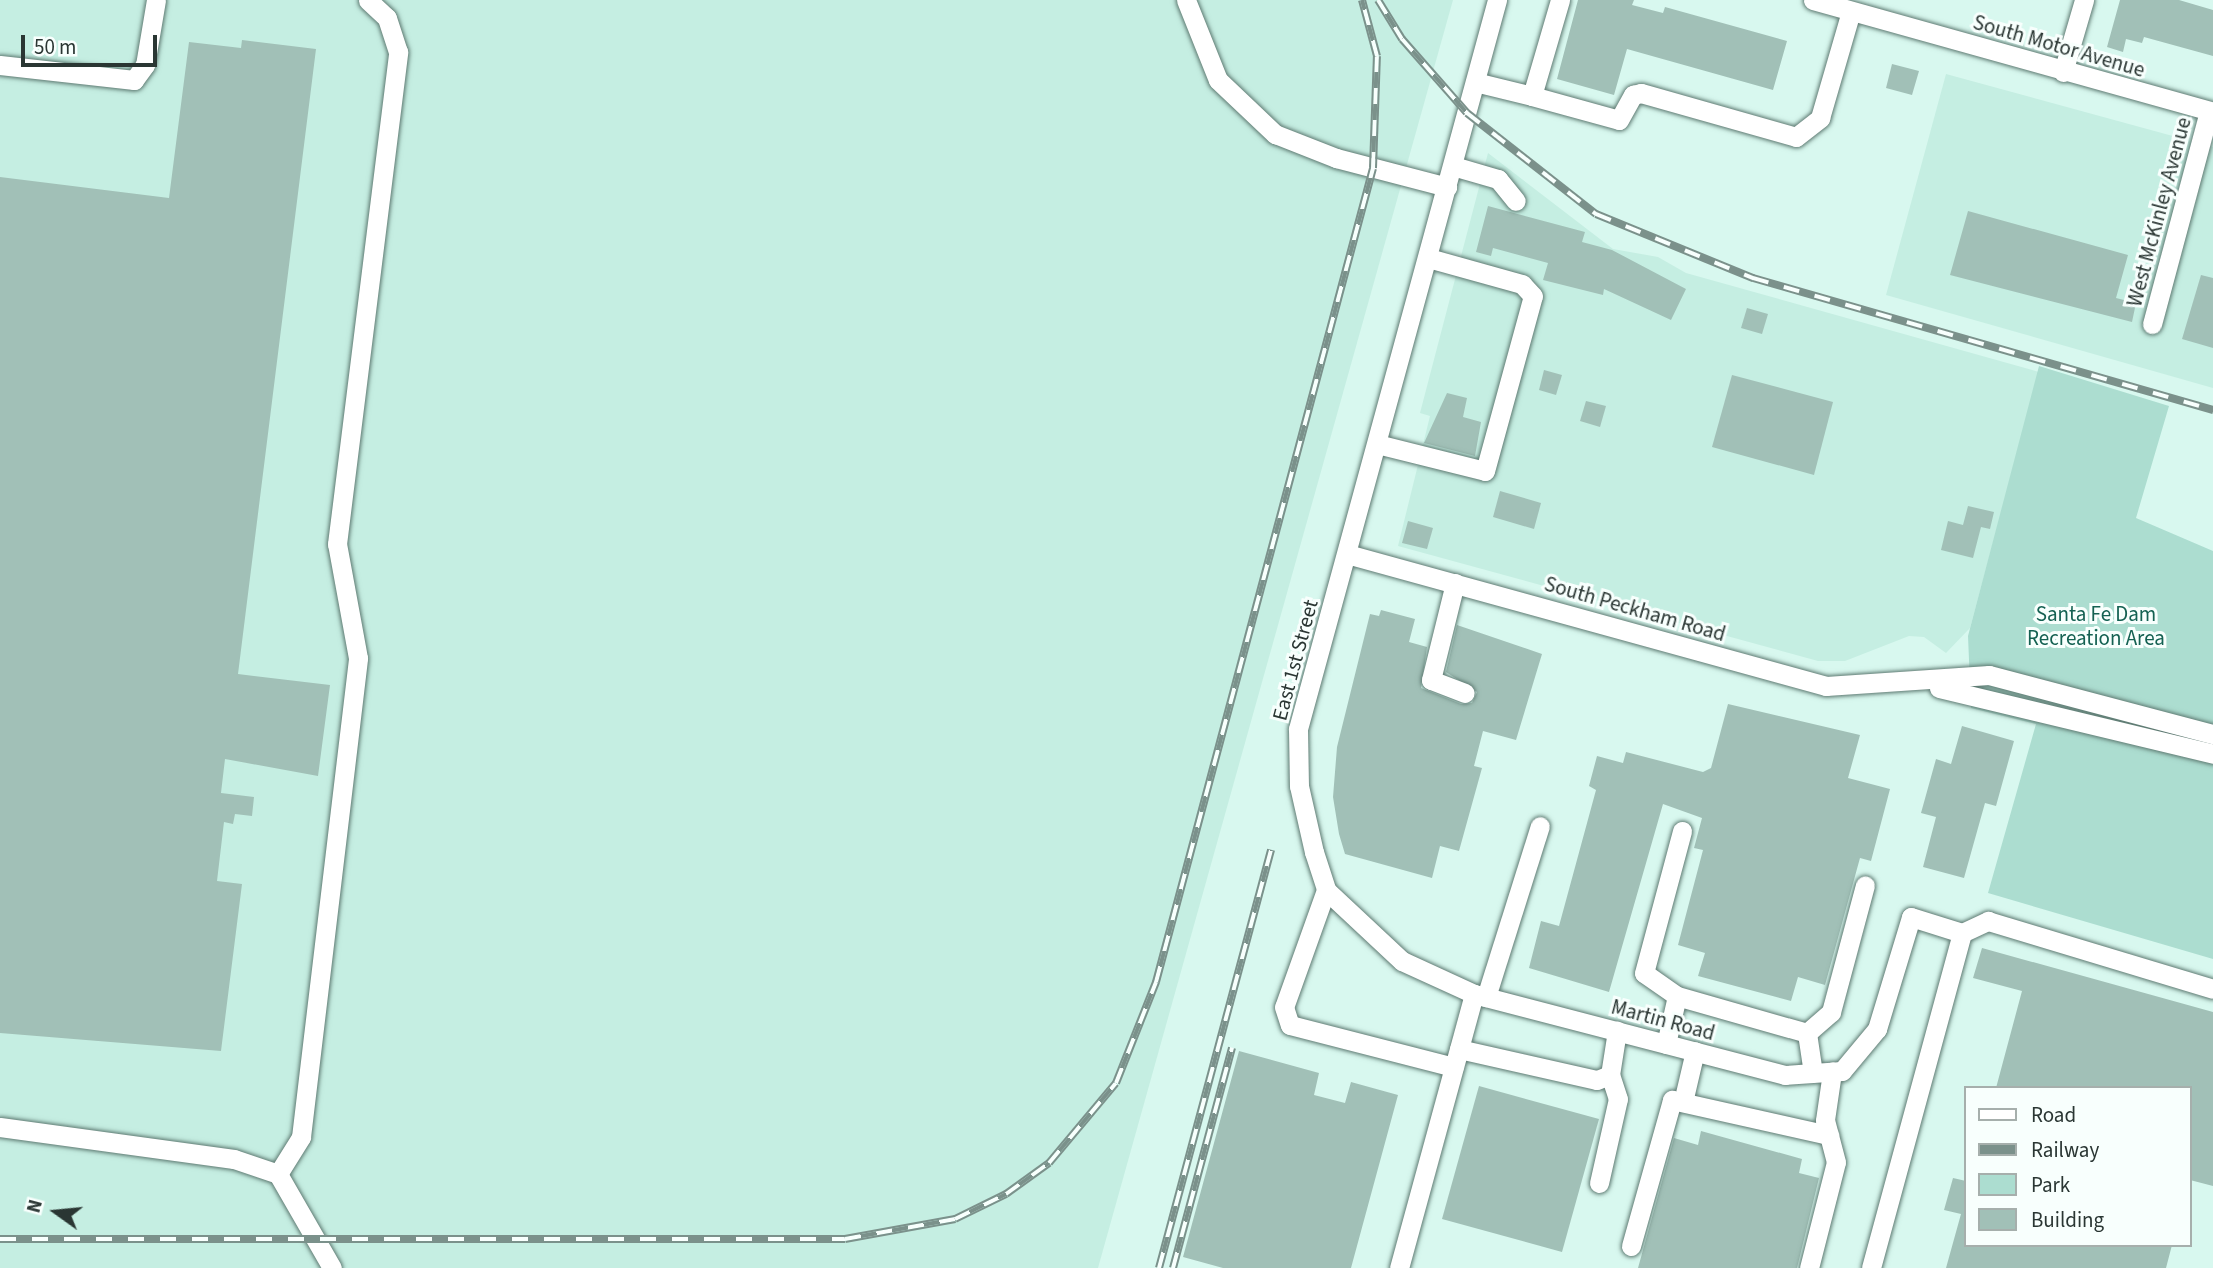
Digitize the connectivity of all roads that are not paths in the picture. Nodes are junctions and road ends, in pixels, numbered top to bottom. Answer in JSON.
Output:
{"nodes":[{"id":1,"x":156,"y":0,"type":"edge"},
{"id":2,"x":368,"y":0,"type":"edge"},
{"id":3,"x":1186,"y":0,"type":"edge"},
{"id":4,"x":1497,"y":0,"type":"edge"},
{"id":5,"x":1560,"y":0,"type":"edge"},
{"id":6,"x":1812,"y":0,"type":"edge"},
{"id":7,"x":2084,"y":0,"type":"edge"},
{"id":8,"x":1851,"y":11,"type":"junction"},
{"id":9,"x":0,"y":65,"type":"edge"},
{"id":10,"x":2063,"y":72,"type":"junction"},
{"id":11,"x":1475,"y":82,"type":"junction"},
{"id":12,"x":1532,"y":96,"type":"junction"},
{"id":13,"x":2211,"y":111,"type":"edge"},
{"id":14,"x":1453,"y":166,"type":"junction"},
{"id":15,"x":2205,"y":167,"type":"edge"},
{"id":16,"x":1447,"y":187,"type":"junction"},
{"id":17,"x":1516,"y":201,"type":"dead end"},
{"id":18,"x":1428,"y":258,"type":"junction"},
{"id":19,"x":2152,"y":324,"type":"dead end"},
{"id":20,"x":1377,"y":444,"type":"junction"},
{"id":21,"x":1347,"y":554,"type":"junction"},
{"id":22,"x":1455,"y":583,"type":"junction"},
{"id":23,"x":1913,"y":684,"type":"junction"},
{"id":24,"x":1465,"y":693,"type":"dead end"},
{"id":25,"x":2213,"y":734,"type":"edge"},
{"id":26,"x":2213,"y":754,"type":"edge"},
{"id":27,"x":1540,"y":826,"type":"dead end"},
{"id":28,"x":1682,"y":831,"type":"dead end"},
{"id":29,"x":1865,"y":885,"type":"dead end"},
{"id":30,"x":1325,"y":890,"type":"junction"},
{"id":31,"x":1962,"y":933,"type":"junction"},
{"id":32,"x":2213,"y":989,"type":"edge"},
{"id":33,"x":1480,"y":996,"type":"junction"},
{"id":34,"x":1677,"y":996,"type":"junction"},
{"id":35,"x":1616,"y":1031,"type":"junction"},
{"id":36,"x":1807,"y":1032,"type":"junction"},
{"id":37,"x":1665,"y":1044,"type":"junction"},
{"id":38,"x":1695,"y":1051,"type":"junction"},
{"id":39,"x":1457,"y":1058,"type":"junction"},
{"id":40,"x":1829,"y":1072,"type":"junction"},
{"id":41,"x":1610,"y":1075,"type":"junction"},
{"id":42,"x":1683,"y":1102,"type":"junction"},
{"id":43,"x":0,"y":1127,"type":"edge"},
{"id":44,"x":1829,"y":1135,"type":"junction"},
{"id":45,"x":278,"y":1174,"type":"junction"},
{"id":46,"x":1599,"y":1184,"type":"dead end"},
{"id":47,"x":1631,"y":1246,"type":"dead end"},
{"id":48,"x":332,"y":1268,"type":"edge"},
{"id":49,"x":1399,"y":1268,"type":"edge"},
{"id":50,"x":1809,"y":1268,"type":"edge"},
{"id":51,"x":1871,"y":1268,"type":"edge"}],
"edges":[{"from":1,"to":9,"type":"street"},
{"from":2,"to":45,"type":"street"},
{"from":3,"to":16,"type":"street"},
{"from":4,"to":11,"type":"street","name":"East 1st Street"},
{"from":5,"to":12,"type":"street"},
{"from":6,"to":8,"type":"street","name":"South Motor Avenue"},
{"from":7,"to":10,"type":"street"},
{"from":8,"to":10,"type":"street","name":"South Motor Avenue"},
{"from":8,"to":12,"type":"street"},
{"from":10,"to":13,"type":"street","name":"South Motor Avenue"},
{"from":11,"to":12,"type":"street"},
{"from":11,"to":14,"type":"street","name":"East 1st Street"},
{"from":13,"to":15,"type":"street","name":"West McKinley Avenue"},
{"from":14,"to":16,"type":"street","name":"East 1st Street"},
{"from":14,"to":17,"type":"street"},
{"from":15,"to":19,"type":"street","name":"West McKinley Avenue"},
{"from":16,"to":18,"type":"street","name":"East 1st Street"},
{"from":18,"to":20,"type":"street","name":"East 1st Street"},
{"from":18,"to":20,"type":"street"},
{"from":20,"to":21,"type":"street","name":"East 1st Street"},
{"from":21,"to":22,"type":"street","name":"South Peckham Road"},
{"from":21,"to":30,"type":"street","name":"East 1st Street"},
{"from":22,"to":23,"type":"street","name":"South Peckham Road"},
{"from":22,"to":24,"type":"street"},
{"from":23,"to":25,"type":"street"},
{"from":23,"to":26,"type":"street"},
{"from":27,"to":33,"type":"street"},
{"from":28,"to":34,"type":"street"},
{"from":29,"to":36,"type":"street"},
{"from":30,"to":33,"type":"street"},
{"from":30,"to":39,"type":"street"},
{"from":31,"to":32,"type":"street"},
{"from":31,"to":40,"type":"street"},
{"from":31,"to":51,"type":"street"},
{"from":33,"to":35,"type":"street","name":"Martin Road"},
{"from":33,"to":39,"type":"street"},
{"from":34,"to":36,"type":"street"},
{"from":34,"to":37,"type":"street"},
{"from":35,"to":37,"type":"street","name":"Martin Road"},
{"from":35,"to":41,"type":"street"},
{"from":36,"to":40,"type":"street"},
{"from":37,"to":38,"type":"street","name":"Martin Road"},
{"from":38,"to":40,"type":"street","name":"Martin Road"},
{"from":38,"to":42,"type":"street"},
{"from":39,"to":41,"type":"street"},
{"from":39,"to":49,"type":"street"},
{"from":40,"to":44,"type":"street"},
{"from":41,"to":46,"type":"street"},
{"from":42,"to":44,"type":"street"},
{"from":42,"to":47,"type":"street"},
{"from":43,"to":45,"type":"street"},
{"from":44,"to":50,"type":"street"},
{"from":45,"to":48,"type":"street"}]}
